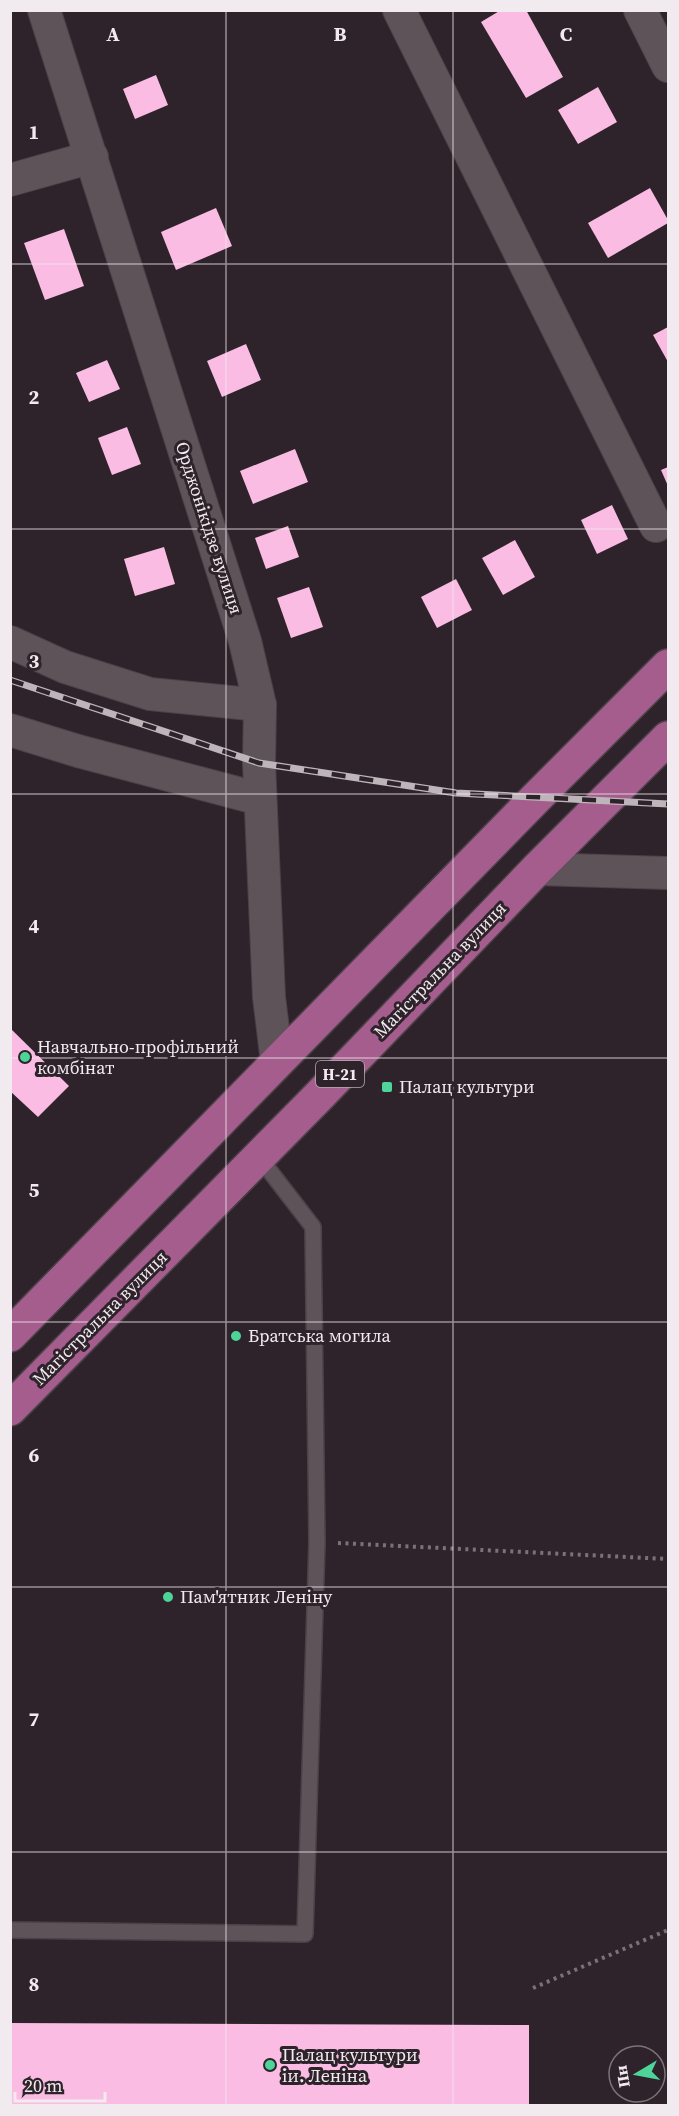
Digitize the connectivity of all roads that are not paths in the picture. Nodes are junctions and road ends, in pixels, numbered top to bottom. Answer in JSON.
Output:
{"nodes":[{"id":1,"x":44,"y":10,"type":"edge"},
{"id":2,"x":399,"y":10,"type":"edge"},
{"id":3,"x":640,"y":10,"type":"edge"},
{"id":4,"x":669,"y":66,"type":"edge"},
{"id":5,"x":92,"y":158,"type":"junction"},
{"id":6,"x":10,"y":180,"type":"edge"},
{"id":7,"x":656,"y":526,"type":"dead end"},
{"id":8,"x":10,"y":642,"type":"edge"},
{"id":9,"x":669,"y":666,"type":"edge"},
{"id":10,"x":260,"y":705,"type":"junction"},
{"id":11,"x":10,"y":730,"type":"edge"},
{"id":12,"x":669,"y":738,"type":"edge"},
{"id":13,"x":260,"y":799,"type":"junction"},
{"id":14,"x":537,"y":869,"type":"junction"},
{"id":15,"x":669,"y":873,"type":"edge"},
{"id":16,"x":277,"y":1062,"type":"junction"},
{"id":17,"x":259,"y":1157,"type":"junction"},
{"id":18,"x":10,"y":1335,"type":"edge"},
{"id":19,"x":10,"y":1409,"type":"edge"},
{"id":20,"x":10,"y":1930,"type":"edge"}],
"edges":[{"from":1,"to":5,"type":"street","name":"Орджонікідзе вулиця"},
{"from":2,"to":7,"type":"street"},
{"from":3,"to":4,"type":"street"},
{"from":5,"to":6,"type":"street"},
{"from":5,"to":10,"type":"street","name":"Орджонікідзе вулиця"},
{"from":8,"to":10,"type":"street"},
{"from":9,"to":16,"type":"main road"},
{"from":10,"to":13,"type":"street","name":"Орджонікідзе вулиця"},
{"from":11,"to":13,"type":"street"},
{"from":12,"to":14,"type":"main road","name":"Магістральна вулиця","number":"Н-21"},
{"from":13,"to":16,"type":"street","name":"Орджонікідзе вулиця"},
{"from":14,"to":15,"type":"street"},
{"from":14,"to":17,"type":"main road","name":"Магістральна вулиця","number":"Н-21"},
{"from":16,"to":18,"type":"main road"},
{"from":17,"to":19,"type":"main road","name":"Магістральна вулиця","number":"Н-21"},
{"from":17,"to":20,"type":"lane"}]}
